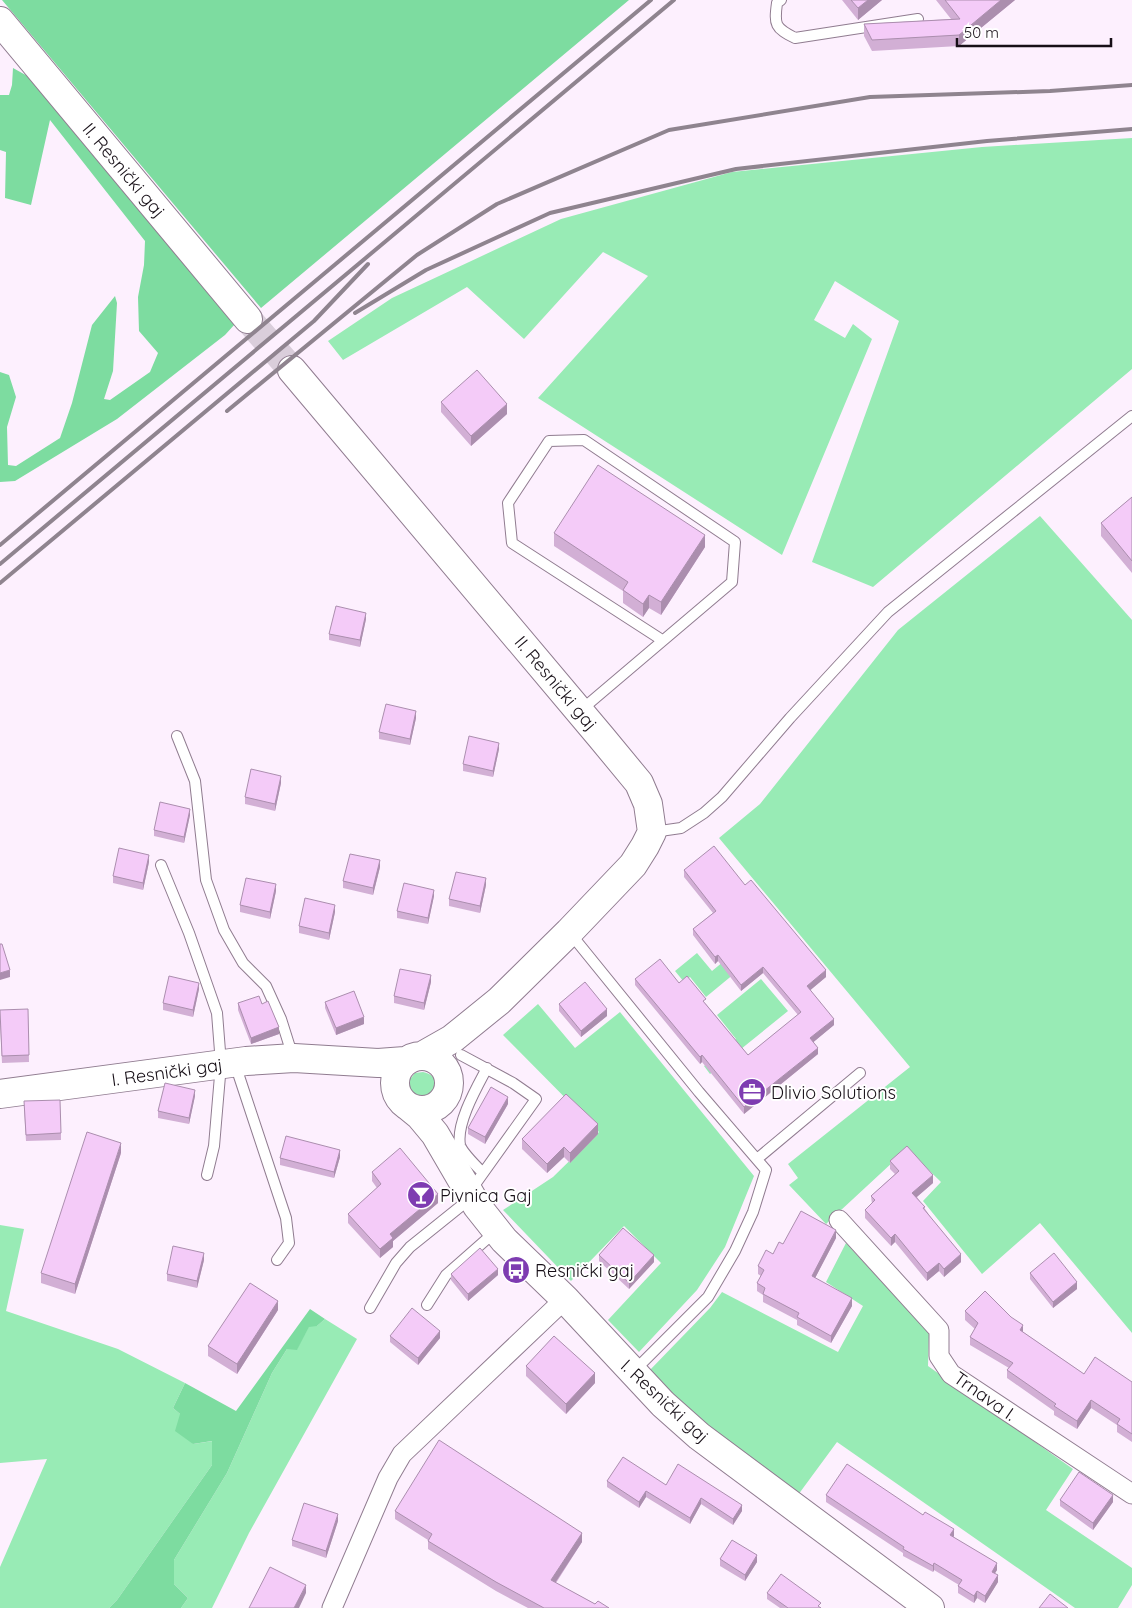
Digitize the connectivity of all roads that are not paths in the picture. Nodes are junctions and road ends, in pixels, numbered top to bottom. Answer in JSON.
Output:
{"nodes":[{"id":1,"x":781,"y":0,"type":"edge"},
{"id":2,"x":918,"y":19,"type":"edge"},
{"id":3,"x":0,"y":21,"type":"edge"},
{"id":4,"x":248,"y":320,"type":"tunnel mouth"},
{"id":5,"x":292,"y":370,"type":"tunnel mouth"},
{"id":6,"x":1132,"y":416,"type":"edge"},
{"id":7,"x":662,"y":640,"type":"junction"},
{"id":8,"x":579,"y":712,"type":"junction"},
{"id":9,"x":177,"y":736,"type":"dead end"},
{"id":10,"x":652,"y":832,"type":"junction"},
{"id":11,"x":161,"y":865,"type":"dead end"},
{"id":12,"x":569,"y":932,"type":"junction"},
{"id":13,"x":499,"y":1001,"type":"junction"},
{"id":14,"x":461,"y":1055,"type":"junction"},
{"id":15,"x":294,"y":1058,"type":"junction"},
{"id":16,"x":414,"y":1058,"type":"junction"},
{"id":17,"x":335,"y":1061,"type":"junction"},
{"id":18,"x":228,"y":1064,"type":"junction"},
{"id":19,"x":487,"y":1068,"type":"junction"},
{"id":20,"x":860,"y":1073,"type":"dead end"},
{"id":21,"x":447,"y":1090,"type":"junction"},
{"id":22,"x":0,"y":1094,"type":"edge"},
{"id":23,"x":403,"y":1102,"type":"junction"},
{"id":24,"x":444,"y":1148,"type":"junction"},
{"id":25,"x":757,"y":1159,"type":"junction"},
{"id":26,"x":206,"y":1175,"type":"dead end"},
{"id":27,"x":474,"y":1188,"type":"junction"},
{"id":28,"x":839,"y":1220,"type":"dead end"},
{"id":29,"x":497,"y":1231,"type":"junction"},
{"id":30,"x":277,"y":1260,"type":"dead end"},
{"id":31,"x":565,"y":1299,"type":"junction"},
{"id":32,"x":427,"y":1305,"type":"dead end"},
{"id":33,"x":370,"y":1308,"type":"dead end"},
{"id":34,"x":633,"y":1373,"type":"junction"},
{"id":35,"x":1132,"y":1494,"type":"edge"},
{"id":36,"x":332,"y":1608,"type":"edge"},
{"id":37,"x":930,"y":1608,"type":"edge"}],
"edges":[{"from":1,"to":2,"type":"lane"},
{"from":3,"to":4,"type":"street","name":"II. Resnički gaj"},
{"from":5,"to":8,"type":"street","name":"II. Resnički gaj"},
{"from":6,"to":10,"type":"lane"},
{"from":7,"to":7,"type":"lane"},
{"from":7,"to":8,"type":"lane"},
{"from":8,"to":10,"type":"street","name":"II. Resnički gaj"},
{"from":9,"to":15,"type":"lane"},
{"from":10,"to":12,"type":"street"},
{"from":11,"to":18,"type":"lane"},
{"from":12,"to":13,"type":"street"},
{"from":12,"to":25,"type":"lane"},
{"from":13,"to":14,"type":"street"},
{"from":13,"to":16,"type":"street"},
{"from":14,"to":19,"type":"lane"},
{"from":14,"to":21,"type":"street"},
{"from":15,"to":17,"type":"street","name":"I. Resnički gaj"},
{"from":15,"to":18,"type":"street","name":"I. Resnički gaj"},
{"from":16,"to":17,"type":"street","name":"I. Resnički gaj"},
{"from":16,"to":21,"type":"street"},
{"from":16,"to":23,"type":"street"},
{"from":17,"to":23,"type":"street","name":"I. Resnički gaj"},
{"from":18,"to":22,"type":"street","name":"I. Resnički gaj"},
{"from":18,"to":26,"type":"lane"},
{"from":18,"to":30,"type":"lane"},
{"from":19,"to":27,"type":"lane"},
{"from":19,"to":27,"type":"lane"},
{"from":20,"to":25,"type":"lane"},
{"from":21,"to":23,"type":"street"},
{"from":21,"to":24,"type":"street","name":"I. Resnički gaj"},
{"from":23,"to":24,"type":"street","name":"I. Resnički gaj"},
{"from":24,"to":27,"type":"street","name":"I. Resnički gaj"},
{"from":25,"to":34,"type":"lane"},
{"from":27,"to":29,"type":"street","name":"I. Resnički gaj"},
{"from":27,"to":33,"type":"lane"},
{"from":28,"to":35,"type":"street","name":"Trnava I."},
{"from":29,"to":31,"type":"street","name":"I. Resnički gaj"},
{"from":29,"to":32,"type":"lane"},
{"from":31,"to":34,"type":"street","name":"I. Resnički gaj"},
{"from":31,"to":36,"type":"street"},
{"from":34,"to":37,"type":"street","name":"I. Resnički gaj"}]}
